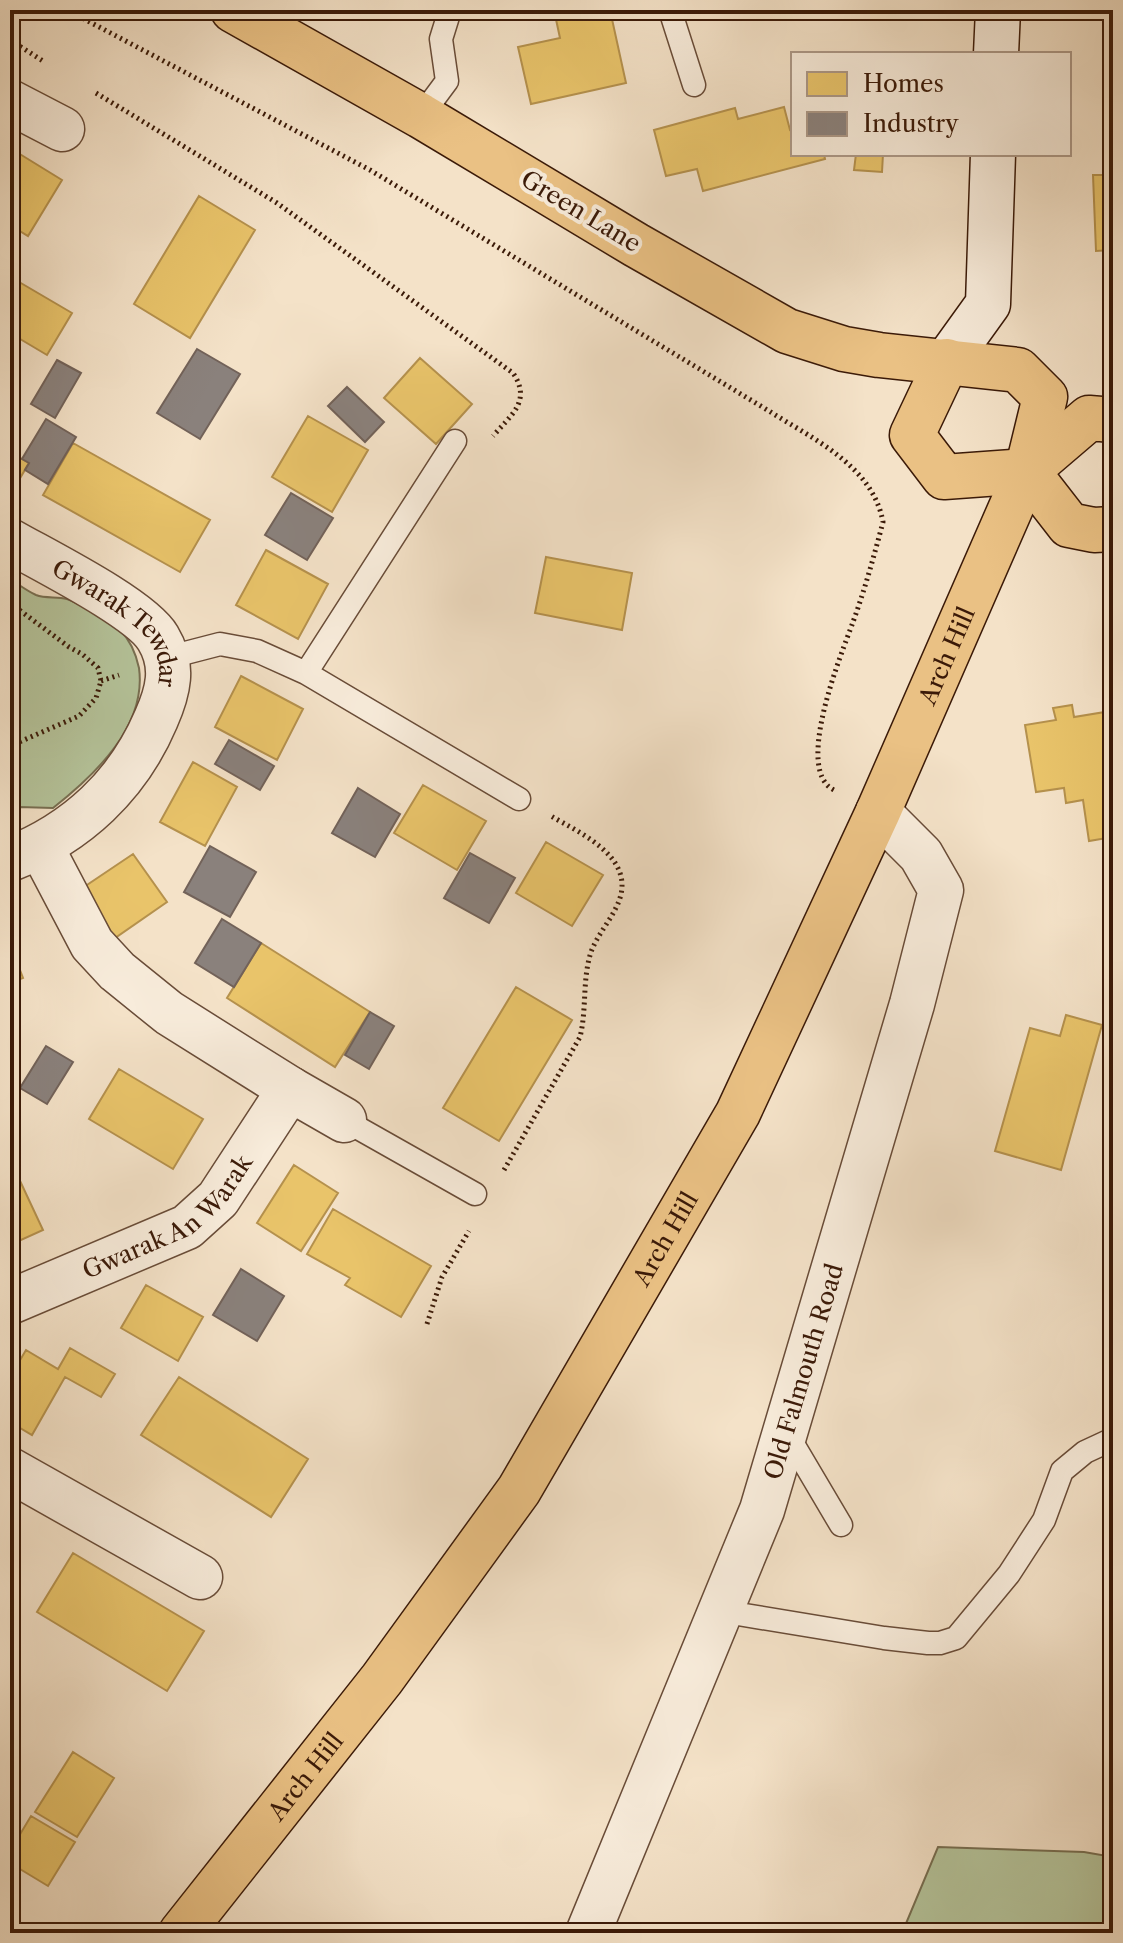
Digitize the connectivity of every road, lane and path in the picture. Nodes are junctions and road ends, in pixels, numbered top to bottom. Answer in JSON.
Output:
{"nodes":[{"id":1,"x":67,"y":10,"type":"edge"},
{"id":2,"x":233,"y":10,"type":"edge"},
{"id":3,"x":450,"y":10,"type":"edge"},
{"id":4,"x":670,"y":10,"type":"edge"},
{"id":5,"x":998,"y":10,"type":"edge"},
{"id":6,"x":10,"y":40,"type":"edge"},
{"id":7,"x":996,"y":52,"type":"edge"},
{"id":8,"x":50,"y":65,"type":"dead end"},
{"id":9,"x":694,"y":85,"type":"dead end"},
{"id":10,"x":90,"y":89,"type":"dead end"},
{"id":11,"x":10,"y":102,"type":"edge"},
{"id":12,"x":421,"y":116,"type":"junction"},
{"id":13,"x":62,"y":129,"type":"dead end"},
{"id":14,"x":993,"y":156,"type":"edge"},
{"id":15,"x":947,"y":361,"type":"junction"},
{"id":16,"x":1113,"y":420,"type":"edge"},
{"id":17,"x":455,"y":441,"type":"joint"},
{"id":18,"x":1027,"y":471,"type":"junction"},
{"id":19,"x":1113,"y":529,"type":"edge"},
{"id":20,"x":10,"y":541,"type":"edge"},
{"id":21,"x":10,"y":603,"type":"edge"},
{"id":22,"x":166,"y":658,"type":"junction"},
{"id":23,"x":306,"y":673,"type":"junction"},
{"id":24,"x":10,"y":746,"type":"edge"},
{"id":25,"x":519,"y":799,"type":"joint"},
{"id":26,"x":878,"y":812,"type":"junction"},
{"id":27,"x":26,"y":853,"type":"edge"},
{"id":28,"x":290,"y":1089,"type":"junction"},
{"id":29,"x":344,"y":1120,"type":"joint"},
{"id":30,"x":501,"y":1174,"type":"dead end"},
{"id":31,"x":475,"y":1194,"type":"dead end"},
{"id":32,"x":472,"y":1226,"type":"dead end"},
{"id":33,"x":10,"y":1302,"type":"edge"},
{"id":34,"x":427,"y":1324,"type":"dead end"},
{"id":35,"x":785,"y":1431,"type":"junction"},
{"id":36,"x":1113,"y":1439,"type":"edge"},
{"id":37,"x":10,"y":1470,"type":"edge"},
{"id":38,"x":841,"y":1525,"type":"dead end"},
{"id":39,"x":200,"y":1577,"type":"dead end"},
{"id":40,"x":720,"y":1611,"type":"junction"},
{"id":41,"x":181,"y":1933,"type":"edge"},
{"id":42,"x":588,"y":1933,"type":"edge"}],
"edges":[{"from":1,"to":26,"type":"path"},
{"from":2,"to":12,"type":"highway","name":"Green Lane"},
{"from":3,"to":12,"type":"lane"},
{"from":4,"to":9,"type":"lane"},
{"from":5,"to":7,"type":"street"},
{"from":6,"to":8,"type":"path"},
{"from":10,"to":17,"type":"path"},
{"from":11,"to":13,"type":"street"},
{"from":12,"to":15,"type":"highway","name":"Green Lane"},
{"from":14,"to":15,"type":"street"},
{"from":15,"to":18,"type":"highway"},
{"from":15,"to":18,"type":"highway"},
{"from":16,"to":18,"type":"highway"},
{"from":17,"to":23,"type":"lane"},
{"from":18,"to":19,"type":"highway"},
{"from":18,"to":26,"type":"highway","name":"Arch Hill"},
{"from":20,"to":22,"type":"street","name":"Gwarak Tewdar"},
{"from":21,"to":24,"type":"path"},
{"from":22,"to":23,"type":"lane"},
{"from":22,"to":27,"type":"street","name":"Gwarak Tewdar"},
{"from":23,"to":25,"type":"lane"},
{"from":25,"to":30,"type":"path"},
{"from":26,"to":35,"type":"street","name":"Old Falmouth Road"},
{"from":26,"to":41,"type":"highway","name":"Arch Hill"},
{"from":27,"to":28,"type":"street"},
{"from":28,"to":29,"type":"street"},
{"from":28,"to":33,"type":"street","name":"Gwarak An Warak"},
{"from":29,"to":31,"type":"lane"},
{"from":32,"to":34,"type":"path"},
{"from":35,"to":38,"type":"lane"},
{"from":35,"to":40,"type":"street","name":"Old Falmouth Road"},
{"from":36,"to":40,"type":"lane"},
{"from":37,"to":39,"type":"street"},
{"from":40,"to":42,"type":"street","name":"Old Falmouth Road"}]}
